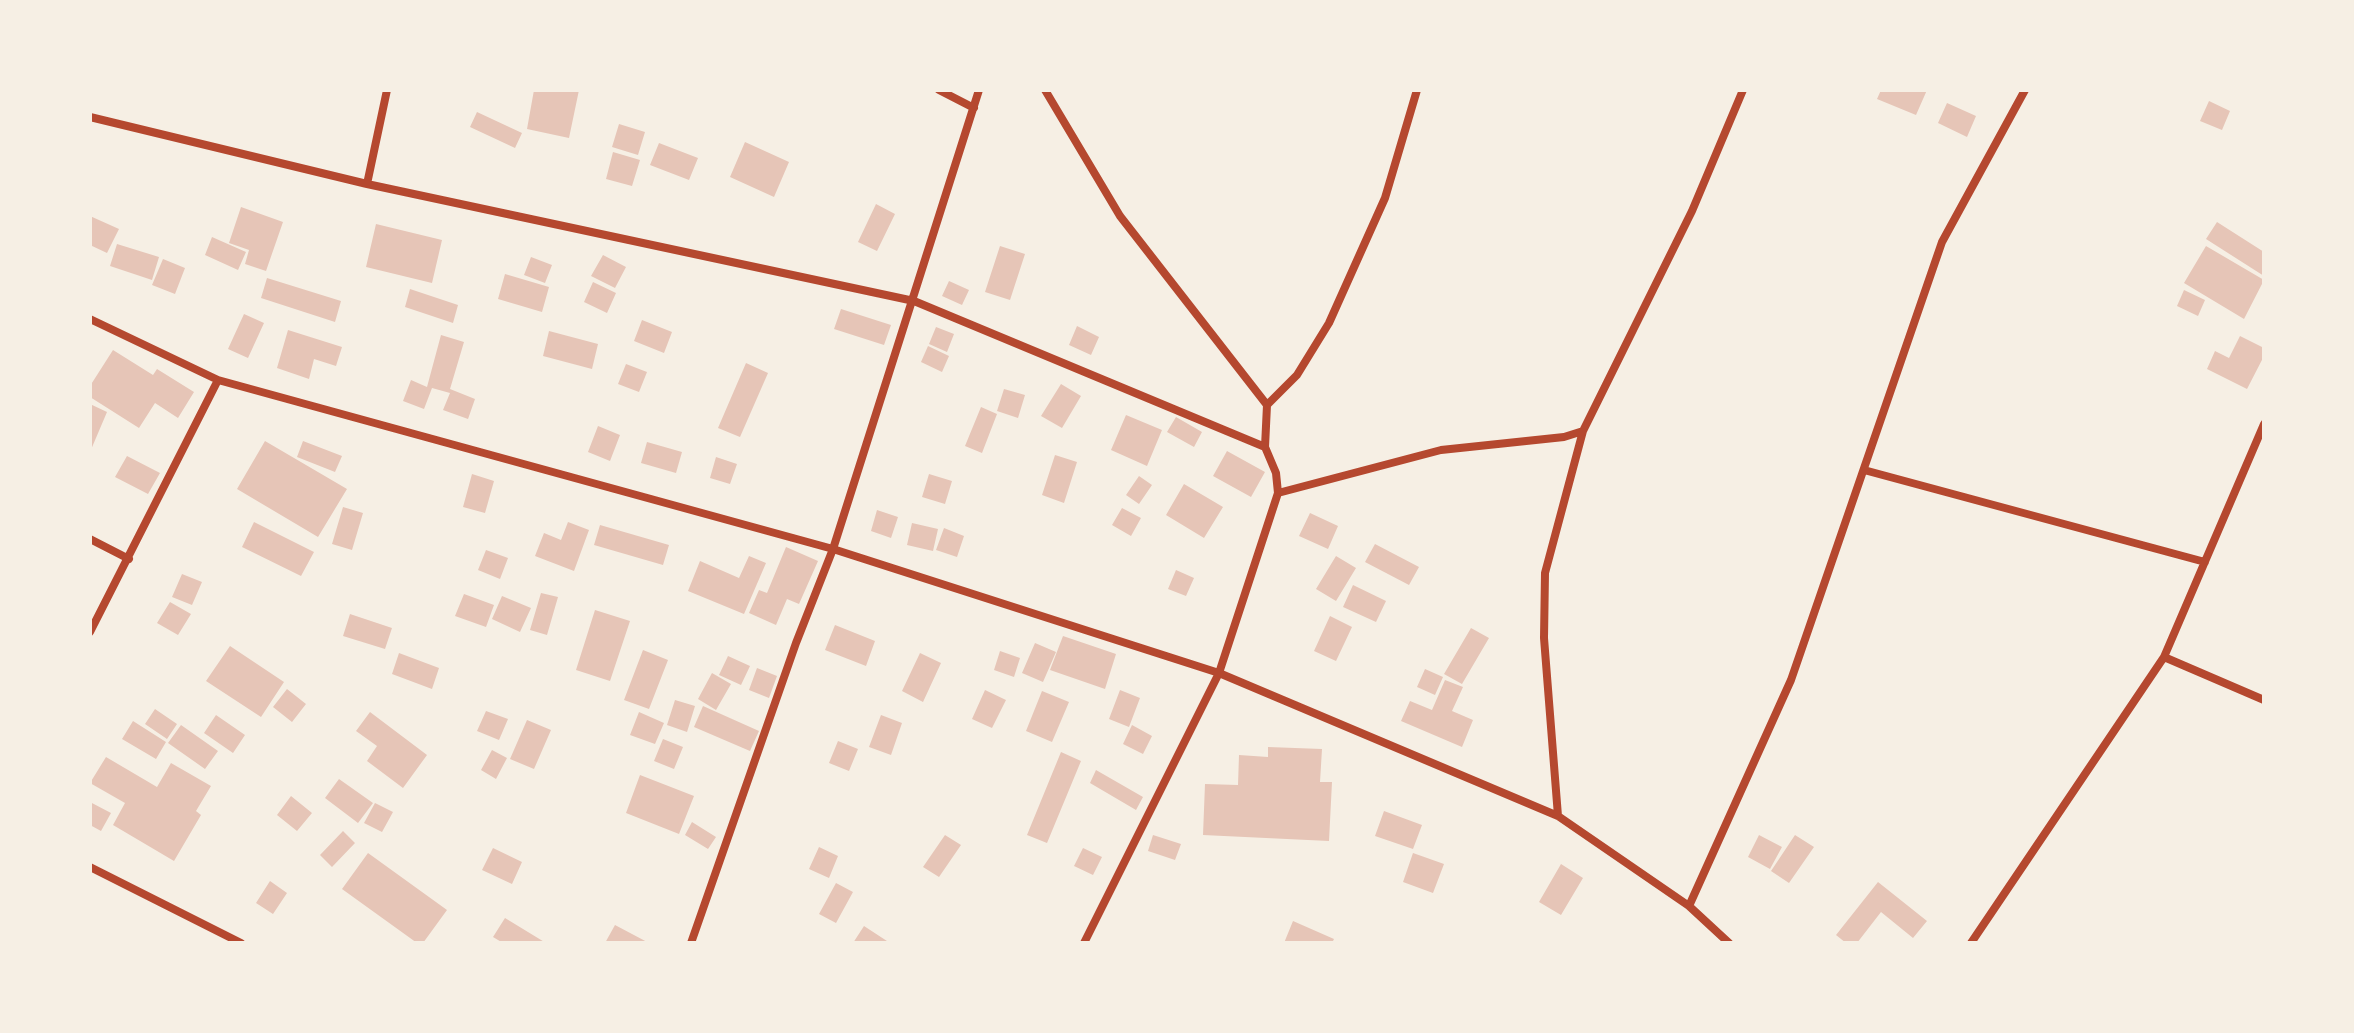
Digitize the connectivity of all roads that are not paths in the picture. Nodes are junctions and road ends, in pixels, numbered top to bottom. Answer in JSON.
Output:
{"nodes":[{"id":1,"x":387,"y":90,"type":"edge"},
{"id":2,"x":939,"y":90,"type":"edge"},
{"id":3,"x":979,"y":90,"type":"edge"},
{"id":4,"x":1045,"y":90,"type":"edge"},
{"id":5,"x":1417,"y":90,"type":"edge"},
{"id":6,"x":1743,"y":90,"type":"edge"},
{"id":7,"x":2025,"y":90,"type":"edge"},
{"id":8,"x":974,"y":108,"type":"junction"},
{"id":9,"x":90,"y":117,"type":"edge"},
{"id":10,"x":367,"y":184,"type":"junction"},
{"id":11,"x":914,"y":301,"type":"junction"},
{"id":12,"x":90,"y":319,"type":"edge"},
{"id":13,"x":218,"y":380,"type":"junction"},
{"id":14,"x":1267,"y":405,"type":"junction"},
{"id":15,"x":2264,"y":424,"type":"edge"},
{"id":16,"x":1583,"y":431,"type":"junction"},
{"id":17,"x":1265,"y":447,"type":"junction"},
{"id":18,"x":1864,"y":470,"type":"junction"},
{"id":19,"x":1278,"y":493,"type":"junction"},
{"id":20,"x":90,"y":539,"type":"edge"},
{"id":21,"x":833,"y":549,"type":"junction"},
{"id":22,"x":129,"y":559,"type":"junction"},
{"id":23,"x":2205,"y":562,"type":"junction"},
{"id":24,"x":90,"y":632,"type":"edge"},
{"id":25,"x":2164,"y":657,"type":"junction"},
{"id":26,"x":1219,"y":673,"type":"junction"},
{"id":27,"x":2264,"y":700,"type":"edge"},
{"id":28,"x":1558,"y":816,"type":"junction"},
{"id":29,"x":90,"y":867,"type":"edge"},
{"id":30,"x":1689,"y":906,"type":"junction"},
{"id":31,"x":241,"y":943,"type":"edge"},
{"id":32,"x":691,"y":943,"type":"edge"},
{"id":33,"x":1084,"y":943,"type":"edge"},
{"id":34,"x":1729,"y":943,"type":"edge"},
{"id":35,"x":1971,"y":943,"type":"edge"}],
"edges":[{"from":1,"to":10,"type":"street"},
{"from":2,"to":8,"type":"street"},
{"from":3,"to":8,"type":"street"},
{"from":4,"to":14,"type":"street"},
{"from":5,"to":14,"type":"street"},
{"from":6,"to":16,"type":"street"},
{"from":7,"to":18,"type":"street"},
{"from":8,"to":11,"type":"street"},
{"from":9,"to":10,"type":"street"},
{"from":10,"to":11,"type":"street"},
{"from":11,"to":17,"type":"street"},
{"from":11,"to":21,"type":"street"},
{"from":12,"to":13,"type":"street"},
{"from":13,"to":21,"type":"street"},
{"from":13,"to":22,"type":"street"},
{"from":14,"to":17,"type":"street"},
{"from":15,"to":23,"type":"street"},
{"from":16,"to":19,"type":"street"},
{"from":16,"to":28,"type":"street"},
{"from":17,"to":19,"type":"street"},
{"from":18,"to":23,"type":"street"},
{"from":18,"to":30,"type":"street"},
{"from":19,"to":26,"type":"street"},
{"from":20,"to":22,"type":"street"},
{"from":21,"to":26,"type":"street"},
{"from":21,"to":32,"type":"street"},
{"from":22,"to":24,"type":"street"},
{"from":23,"to":25,"type":"street"},
{"from":25,"to":27,"type":"street"},
{"from":25,"to":35,"type":"street"},
{"from":26,"to":28,"type":"street"},
{"from":26,"to":33,"type":"street"},
{"from":28,"to":30,"type":"street"},
{"from":29,"to":31,"type":"street"},
{"from":30,"to":34,"type":"street"}]}
